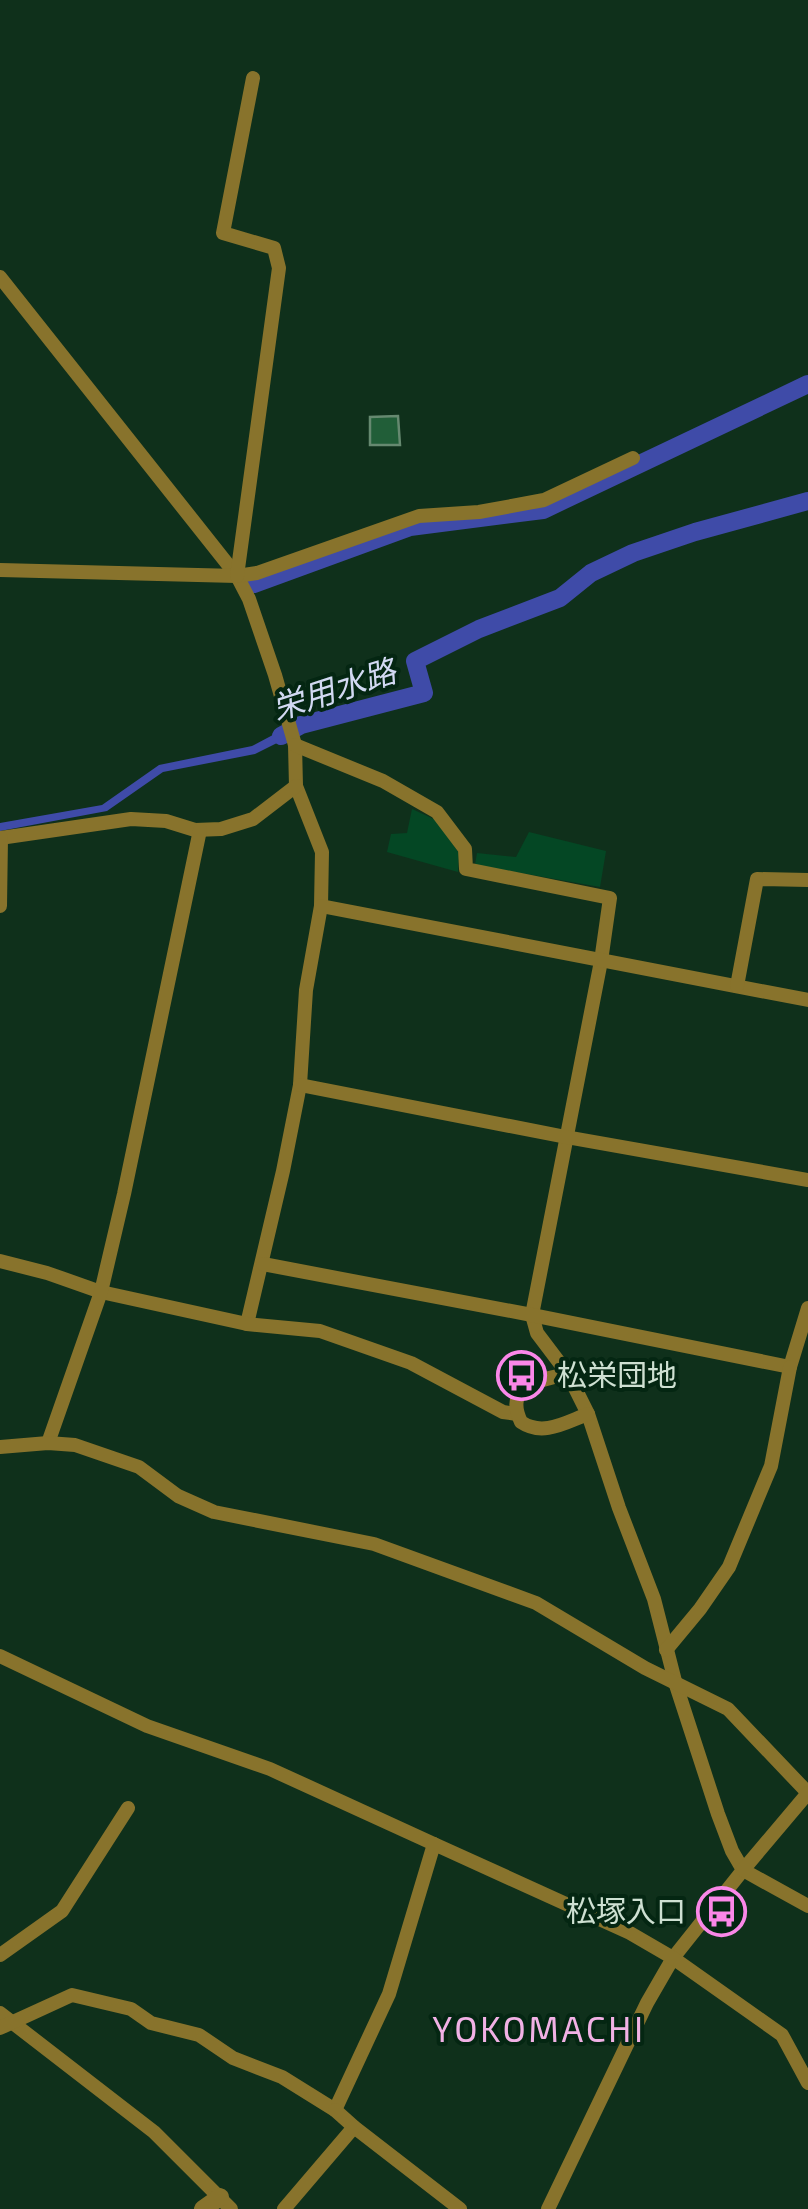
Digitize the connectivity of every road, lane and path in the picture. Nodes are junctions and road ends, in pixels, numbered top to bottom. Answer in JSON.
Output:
{"nodes":[{"id":1,"x":253,"y":78,"type":"dead end"},
{"id":2,"x":0,"y":277,"type":"edge"},
{"id":3,"x":633,"y":458,"type":"dead end"},
{"id":4,"x":0,"y":570,"type":"edge"},
{"id":5,"x":237,"y":576,"type":"junction"},
{"id":6,"x":295,"y":745,"type":"junction"},
{"id":7,"x":296,"y":786,"type":"junction"},
{"id":8,"x":200,"y":830,"type":"junction"},
{"id":9,"x":1,"y":838,"type":"edge"},
{"id":10,"x":808,"y":880,"type":"edge"},
{"id":11,"x":0,"y":906,"type":"edge"},
{"id":12,"x":321,"y":906,"type":"junction"},
{"id":13,"x":601,"y":961,"type":"junction"},
{"id":14,"x":737,"y":986,"type":"junction"},
{"id":15,"x":808,"y":1000,"type":"edge"},
{"id":16,"x":300,"y":1085,"type":"junction"},
{"id":17,"x":566,"y":1138,"type":"junction"},
{"id":18,"x":808,"y":1180,"type":"edge"},
{"id":19,"x":0,"y":1262,"type":"edge"},
{"id":20,"x":262,"y":1264,"type":"junction"},
{"id":21,"x":100,"y":1292,"type":"junction"},
{"id":22,"x":808,"y":1308,"type":"edge"},
{"id":23,"x":532,"y":1314,"type":"junction"},
{"id":24,"x":247,"y":1324,"type":"junction"},
{"id":25,"x":790,"y":1368,"type":"junction"},
{"id":26,"x":568,"y":1374,"type":"junction"},
{"id":27,"x":517,"y":1414,"type":"junction"},
{"id":28,"x":588,"y":1414,"type":"junction"},
{"id":29,"x":48,"y":1444,"type":"junction"},
{"id":30,"x":0,"y":1447,"type":"edge"},
{"id":31,"x":666,"y":1650,"type":"junction"},
{"id":32,"x":0,"y":1656,"type":"edge"},
{"id":33,"x":676,"y":1685,"type":"junction"},
{"id":34,"x":808,"y":1793,"type":"edge"},
{"id":35,"x":128,"y":1808,"type":"dead end"},
{"id":36,"x":434,"y":1844,"type":"junction"},
{"id":37,"x":743,"y":1870,"type":"junction"},
{"id":38,"x":808,"y":1906,"type":"edge"},
{"id":39,"x":0,"y":1955,"type":"edge"},
{"id":40,"x":673,"y":1958,"type":"junction"},
{"id":41,"x":4,"y":2021,"type":"edge"},
{"id":42,"x":808,"y":2083,"type":"edge"},
{"id":43,"x":335,"y":2110,"type":"junction"},
{"id":44,"x":354,"y":2127,"type":"junction"},
{"id":45,"x":225,"y":2203,"type":"edge"},
{"id":46,"x":204,"y":2209,"type":"edge"},
{"id":47,"x":284,"y":2209,"type":"edge"},
{"id":48,"x":460,"y":2209,"type":"edge"},
{"id":49,"x":548,"y":2209,"type":"edge"}],
"edges":[{"from":1,"to":5,"type":"street"},
{"from":2,"to":5,"type":"street"},
{"from":3,"to":5,"type":"street"},
{"from":4,"to":5,"type":"street"},
{"from":5,"to":6,"type":"street"},
{"from":6,"to":7,"type":"street"},
{"from":6,"to":13,"type":"street"},
{"from":7,"to":8,"type":"street"},
{"from":7,"to":12,"type":"street"},
{"from":8,"to":9,"type":"street"},
{"from":8,"to":21,"type":"street"},
{"from":9,"to":11,"type":"street"},
{"from":10,"to":14,"type":"street"},
{"from":12,"to":13,"type":"street"},
{"from":12,"to":16,"type":"street"},
{"from":13,"to":14,"type":"street"},
{"from":13,"to":17,"type":"street"},
{"from":14,"to":15,"type":"street"},
{"from":16,"to":17,"type":"street"},
{"from":16,"to":20,"type":"street"},
{"from":17,"to":18,"type":"street"},
{"from":17,"to":23,"type":"street"},
{"from":19,"to":21,"type":"street"},
{"from":20,"to":23,"type":"street"},
{"from":20,"to":24,"type":"street"},
{"from":21,"to":24,"type":"street"},
{"from":21,"to":29,"type":"street"},
{"from":22,"to":25,"type":"street"},
{"from":23,"to":25,"type":"street"},
{"from":23,"to":26,"type":"street"},
{"from":24,"to":27,"type":"street"},
{"from":25,"to":31,"type":"street"},
{"from":26,"to":27,"type":"street"},
{"from":26,"to":28,"type":"street"},
{"from":27,"to":28,"type":"street"},
{"from":28,"to":31,"type":"street"},
{"from":29,"to":30,"type":"street"},
{"from":29,"to":33,"type":"street"},
{"from":31,"to":33,"type":"street"},
{"from":32,"to":36,"type":"street"},
{"from":33,"to":34,"type":"street"},
{"from":33,"to":37,"type":"street"},
{"from":34,"to":37,"type":"street"},
{"from":35,"to":39,"type":"street"},
{"from":36,"to":40,"type":"street"},
{"from":36,"to":43,"type":"street"},
{"from":37,"to":38,"type":"street"},
{"from":37,"to":40,"type":"street"},
{"from":40,"to":42,"type":"street"},
{"from":40,"to":49,"type":"street"},
{"from":41,"to":43,"type":"street"},
{"from":41,"to":45,"type":"street"},
{"from":43,"to":44,"type":"street"},
{"from":44,"to":47,"type":"street"},
{"from":44,"to":48,"type":"street"},
{"from":45,"to":46,"type":"street"}]}
